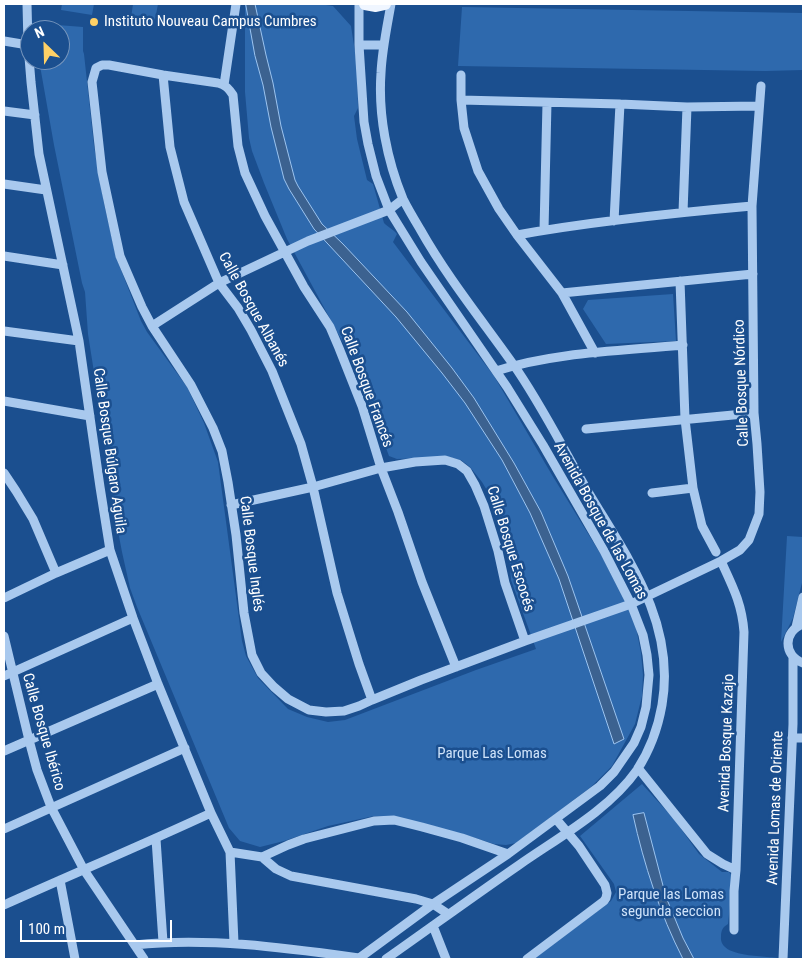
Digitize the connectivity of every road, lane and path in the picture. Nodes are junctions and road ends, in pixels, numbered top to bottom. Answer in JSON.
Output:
{"nodes":[{"id":1,"x":27,"y":4,"type":"edge"},
{"id":2,"x":236,"y":4,"type":"edge"},
{"id":3,"x":359,"y":4,"type":"edge"},
{"id":4,"x":365,"y":4,"type":"edge"},
{"id":5,"x":385,"y":4,"type":"edge"},
{"id":6,"x":392,"y":4,"type":"edge"},
{"id":7,"x":27,"y":20,"type":"edge"},
{"id":8,"x":4,"y":41,"type":"edge"},
{"id":9,"x":20,"y":44,"type":"edge"},
{"id":10,"x":359,"y":45,"type":"junction"},
{"id":11,"x":384,"y":45,"type":"junction"},
{"id":12,"x":29,"y":70,"type":"edge"},
{"id":13,"x":163,"y":75,"type":"junction"},
{"id":14,"x":461,"y":75,"type":"dead end"},
{"id":15,"x":224,"y":85,"type":"junction"},
{"id":16,"x":761,"y":86,"type":"dead end"},
{"id":17,"x":461,"y":100,"type":"junction"},
{"id":18,"x":546,"y":102,"type":"junction"},
{"id":19,"x":620,"y":104,"type":"junction"},
{"id":20,"x":759,"y":106,"type":"junction"},
{"id":21,"x":687,"y":107,"type":"junction"},
{"id":22,"x":4,"y":111,"type":"edge"},
{"id":23,"x":34,"y":115,"type":"junction"},
{"id":24,"x":4,"y":184,"type":"edge"},
{"id":25,"x":46,"y":190,"type":"junction"},
{"id":26,"x":404,"y":199,"type":"junction"},
{"id":27,"x":752,"y":206,"type":"junction"},
{"id":28,"x":389,"y":210,"type":"junction"},
{"id":29,"x":683,"y":212,"type":"junction"},
{"id":30,"x":614,"y":221,"type":"junction"},
{"id":31,"x":544,"y":230,"type":"junction"},
{"id":32,"x":517,"y":235,"type":"junction"},
{"id":33,"x":286,"y":252,"type":"junction"},
{"id":34,"x":4,"y":256,"type":"edge"},
{"id":35,"x":63,"y":264,"type":"junction"},
{"id":36,"x":753,"y":274,"type":"junction"},
{"id":37,"x":680,"y":281,"type":"junction"},
{"id":38,"x":219,"y":283,"type":"junction"},
{"id":39,"x":562,"y":293,"type":"junction"},
{"id":40,"x":152,"y":326,"type":"junction"},
{"id":41,"x":4,"y":331,"type":"edge"},
{"id":42,"x":79,"y":341,"type":"junction"},
{"id":43,"x":683,"y":345,"type":"junction"},
{"id":44,"x":595,"y":353,"type":"junction"},
{"id":45,"x":514,"y":365,"type":"junction"},
{"id":46,"x":496,"y":371,"type":"junction"},
{"id":47,"x":4,"y":401,"type":"edge"},
{"id":48,"x":754,"y":413,"type":"junction"},
{"id":49,"x":90,"y":416,"type":"junction"},
{"id":50,"x":685,"y":419,"type":"junction"},
{"id":51,"x":586,"y":429,"type":"dead end"},
{"id":52,"x":558,"y":439,"type":"junction"},
{"id":53,"x":543,"y":445,"type":"junction"},
{"id":54,"x":381,"y":468,"type":"junction"},
{"id":55,"x":4,"y":473,"type":"edge"},
{"id":56,"x":313,"y":487,"type":"junction"},
{"id":57,"x":693,"y":488,"type":"junction"},
{"id":58,"x":652,"y":493,"type":"dead end"},
{"id":59,"x":231,"y":505,"type":"junction"},
{"id":60,"x":110,"y":550,"type":"junction"},
{"id":61,"x":716,"y":552,"type":"dead end"},
{"id":62,"x":722,"y":561,"type":"junction"},
{"id":63,"x":56,"y":574,"type":"junction"},
{"id":64,"x":648,"y":596,"type":"junction"},
{"id":65,"x":803,"y":597,"type":"edge"},
{"id":66,"x":4,"y":598,"type":"edge"},
{"id":67,"x":631,"y":604,"type":"junction"},
{"id":68,"x":133,"y":618,"type":"junction"},
{"id":69,"x":799,"y":625,"type":"edge"},
{"id":70,"x":4,"y":636,"type":"edge"},
{"id":71,"x":524,"y":641,"type":"junction"},
{"id":72,"x":793,"y":658,"type":"junction"},
{"id":73,"x":803,"y":663,"type":"edge"},
{"id":74,"x":456,"y":667,"type":"junction"},
{"id":75,"x":8,"y":674,"type":"edge"},
{"id":76,"x":158,"y":684,"type":"junction"},
{"id":77,"x":372,"y":700,"type":"junction"},
{"id":78,"x":793,"y":724,"type":"junction"},
{"id":79,"x":803,"y":724,"type":"edge"},
{"id":80,"x":792,"y":738,"type":"junction"},
{"id":81,"x":803,"y":738,"type":"edge"},
{"id":82,"x":28,"y":740,"type":"junction"},
{"id":83,"x":185,"y":748,"type":"junction"},
{"id":84,"x":4,"y":751,"type":"edge"},
{"id":85,"x":638,"y":768,"type":"junction"},
{"id":86,"x":51,"y":807,"type":"junction"},
{"id":87,"x":211,"y":813,"type":"junction"},
{"id":88,"x":556,"y":819,"type":"junction"},
{"id":89,"x":4,"y":829,"type":"edge"},
{"id":90,"x":567,"y":832,"type":"junction"},
{"id":91,"x":156,"y":839,"type":"junction"},
{"id":92,"x":230,"y":852,"type":"junction"},
{"id":93,"x":508,"y":854,"type":"junction"},
{"id":94,"x":262,"y":858,"type":"junction"},
{"id":95,"x":84,"y":870,"type":"junction"},
{"id":96,"x":736,"y":870,"type":"junction"},
{"id":97,"x":60,"y":880,"type":"junction"},
{"id":98,"x":433,"y":904,"type":"junction"},
{"id":99,"x":4,"y":905,"type":"edge"},
{"id":100,"x":448,"y":914,"type":"junction"},
{"id":101,"x":432,"y":926,"type":"junction"},
{"id":102,"x":734,"y":930,"type":"dead end"},
{"id":103,"x":163,"y":942,"type":"junction"},
{"id":104,"x":234,"y":943,"type":"junction"},
{"id":105,"x":134,"y":945,"type":"junction"},
{"id":106,"x":75,"y":959,"type":"edge"},
{"id":107,"x":144,"y":959,"type":"edge"},
{"id":108,"x":359,"y":959,"type":"edge"},
{"id":109,"x":386,"y":959,"type":"edge"},
{"id":110,"x":446,"y":959,"type":"edge"},
{"id":111,"x":527,"y":959,"type":"edge"},
{"id":112,"x":783,"y":959,"type":"edge"}],
"edges":[{"from":1,"to":7,"type":"street","name":"Calle Bosque Búlgaro Aguila"},
{"from":2,"to":15,"type":"street"},
{"from":3,"to":10,"type":"street","name":"Avenida Bosque de las Lomas"},
{"from":4,"to":5,"type":"main road"},
{"from":6,"to":11,"type":"street","name":"Avenida Bosque de las Lomas"},
{"from":8,"to":9,"type":"street"},
{"from":10,"to":11,"type":"street"},
{"from":10,"to":28,"type":"street","name":"Avenida Bosque de las Lomas"},
{"from":11,"to":26,"type":"street","name":"Avenida Bosque de las Lomas"},
{"from":12,"to":23,"type":"street","name":"Calle Bosque Búlgaro Aguila"},
{"from":13,"to":15,"type":"street"},
{"from":13,"to":38,"type":"street","name":"Calle Bosque Albanés"},
{"from":13,"to":40,"type":"street","name":"Calle Bosque Inglés"},
{"from":14,"to":17,"type":"street"},
{"from":15,"to":33,"type":"street","name":"Calle Bosque Francés"},
{"from":16,"to":20,"type":"street","name":"Calle Bosque Nórdico"},
{"from":17,"to":18,"type":"street"},
{"from":17,"to":32,"type":"street"},
{"from":18,"to":19,"type":"street"},
{"from":18,"to":31,"type":"street"},
{"from":19,"to":21,"type":"street"},
{"from":19,"to":30,"type":"street"},
{"from":20,"to":21,"type":"street"},
{"from":20,"to":27,"type":"street","name":"Calle Bosque Nórdico"},
{"from":21,"to":29,"type":"street"},
{"from":22,"to":23,"type":"street"},
{"from":23,"to":25,"type":"street","name":"Calle Bosque Búlgaro Aguila"},
{"from":24,"to":25,"type":"street"},
{"from":25,"to":35,"type":"street","name":"Calle Bosque Búlgaro Aguila"},
{"from":26,"to":28,"type":"street"},
{"from":26,"to":45,"type":"street","name":"Avenida Bosque de las Lomas"},
{"from":27,"to":29,"type":"street"},
{"from":27,"to":36,"type":"street","name":"Calle Bosque Nórdico"},
{"from":28,"to":33,"type":"street"},
{"from":28,"to":46,"type":"street","name":"Avenida Bosque de las Lomas"},
{"from":29,"to":30,"type":"street"},
{"from":30,"to":31,"type":"street"},
{"from":31,"to":32,"type":"street"},
{"from":32,"to":39,"type":"street"},
{"from":33,"to":38,"type":"street"},
{"from":33,"to":54,"type":"street","name":"Calle Bosque Francés"},
{"from":34,"to":35,"type":"street"},
{"from":35,"to":42,"type":"street","name":"Calle Bosque Búlgaro Aguila"},
{"from":36,"to":37,"type":"street"},
{"from":36,"to":48,"type":"street","name":"Calle Bosque Nórdico"},
{"from":37,"to":39,"type":"street"},
{"from":37,"to":43,"type":"street"},
{"from":38,"to":40,"type":"street"},
{"from":38,"to":56,"type":"street","name":"Calle Bosque Albanés"},
{"from":39,"to":44,"type":"street"},
{"from":40,"to":59,"type":"street","name":"Calle Bosque Inglés"},
{"from":41,"to":42,"type":"street"},
{"from":42,"to":49,"type":"street","name":"Calle Bosque Búlgaro Aguila"},
{"from":43,"to":44,"type":"street"},
{"from":43,"to":50,"type":"street"},
{"from":44,"to":45,"type":"street"},
{"from":45,"to":46,"type":"street"},
{"from":45,"to":52,"type":"street","name":"Avenida Bosque de las Lomas"},
{"from":46,"to":53,"type":"street","name":"Avenida Bosque de las Lomas"},
{"from":47,"to":49,"type":"street"},
{"from":48,"to":50,"type":"street"},
{"from":48,"to":62,"type":"street","name":"Calle Bosque Nórdico"},
{"from":49,"to":60,"type":"street","name":"Calle Bosque Búlgaro Aguila"},
{"from":50,"to":51,"type":"street"},
{"from":50,"to":57,"type":"street"},
{"from":52,"to":53,"type":"street"},
{"from":52,"to":64,"type":"street","name":"Avenida Bosque de las Lomas"},
{"from":53,"to":67,"type":"street","name":"Avenida Bosque de las Lomas"},
{"from":54,"to":56,"type":"street","name":"Calle Bosque Escocés"},
{"from":54,"to":71,"type":"street","name":"Calle Bosque Escocés"},
{"from":54,"to":74,"type":"street","name":"Calle Bosque Francés"},
{"from":55,"to":63,"type":"street"},
{"from":56,"to":59,"type":"street","name":"Calle Bosque Escocés"},
{"from":56,"to":77,"type":"street","name":"Calle Bosque Albanés"},
{"from":57,"to":58,"type":"street"},
{"from":57,"to":61,"type":"street"},
{"from":59,"to":77,"type":"street","name":"Calle Bosque Inglés"},
{"from":60,"to":63,"type":"street"},
{"from":60,"to":68,"type":"street","name":"Calle Bosque Búlgaro Aguila"},
{"from":62,"to":64,"type":"street","name":"Calle Bosque Nórdico"},
{"from":62,"to":96,"type":"street","name":"Avenida Bosque Kazajo"},
{"from":63,"to":66,"type":"street"},
{"from":64,"to":67,"type":"street","name":"Calle Bosque Inglés"},
{"from":64,"to":85,"type":"street","name":"Avenida Bosque de las Lomas"},
{"from":65,"to":69,"type":"street"},
{"from":67,"to":71,"type":"street","name":"Calle Bosque Inglés"},
{"from":67,"to":88,"type":"street","name":"Avenida Bosque de las Lomas"},
{"from":68,"to":75,"type":"street"},
{"from":68,"to":76,"type":"street","name":"Calle Bosque Búlgaro Aguila"},
{"from":69,"to":72,"type":"street","name":"Avenida Lomas de Oriente"},
{"from":70,"to":75,"type":"street","name":"Calle Bosque Ibérico"},
{"from":71,"to":74,"type":"street","name":"Calle Bosque Inglés"},
{"from":72,"to":73,"type":"street"},
{"from":72,"to":78,"type":"street","name":"Avenida Lomas de Oriente"},
{"from":74,"to":77,"type":"street","name":"Calle Bosque Inglés"},
{"from":75,"to":82,"type":"street","name":"Calle Bosque Ibérico"},
{"from":76,"to":82,"type":"street"},
{"from":76,"to":83,"type":"street","name":"Calle Bosque Búlgaro Aguila"},
{"from":78,"to":79,"type":"street"},
{"from":78,"to":80,"type":"street","name":"Avenida Lomas de Oriente"},
{"from":80,"to":81,"type":"street"},
{"from":80,"to":112,"type":"street","name":"Avenida Lomas de Oriente"},
{"from":82,"to":84,"type":"street"},
{"from":82,"to":86,"type":"street","name":"Calle Bosque Ibérico"},
{"from":83,"to":86,"type":"street"},
{"from":83,"to":87,"type":"street","name":"Calle Bosque Búlgaro Aguila"},
{"from":85,"to":90,"type":"street","name":"Avenida Bosque de las Lomas"},
{"from":85,"to":96,"type":"street"},
{"from":86,"to":89,"type":"street"},
{"from":86,"to":95,"type":"street","name":"Calle Bosque Ibérico"},
{"from":87,"to":91,"type":"street"},
{"from":87,"to":92,"type":"street","name":"Calle Bosque Búlgaro Aguila"},
{"from":88,"to":90,"type":"street"},
{"from":88,"to":93,"type":"street","name":"Avenida Bosque de las Lomas"},
{"from":90,"to":100,"type":"street","name":"Avenida Bosque de las Lomas"},
{"from":90,"to":111,"type":"street"},
{"from":91,"to":95,"type":"street"},
{"from":91,"to":103,"type":"street"},
{"from":92,"to":94,"type":"street"},
{"from":92,"to":104,"type":"street"},
{"from":93,"to":94,"type":"street"},
{"from":93,"to":98,"type":"street","name":"Avenida Bosque de las Lomas"},
{"from":94,"to":98,"type":"street"},
{"from":95,"to":97,"type":"street"},
{"from":95,"to":105,"type":"street","name":"Calle Bosque Ibérico"},
{"from":96,"to":102,"type":"street","name":"Avenida Bosque Kazajo"},
{"from":97,"to":99,"type":"street"},
{"from":97,"to":106,"type":"street"},
{"from":98,"to":100,"type":"street"},
{"from":98,"to":108,"type":"street","name":"Avenida Bosque de las Lomas"},
{"from":100,"to":101,"type":"street","name":"Avenida Bosque de las Lomas"},
{"from":101,"to":109,"type":"street","name":"Avenida Bosque de las Lomas"},
{"from":101,"to":110,"type":"street"},
{"from":103,"to":104,"type":"street"},
{"from":103,"to":105,"type":"street"},
{"from":104,"to":108,"type":"street"},
{"from":105,"to":107,"type":"street","name":"Calle Bosque Ibérico"}]}
